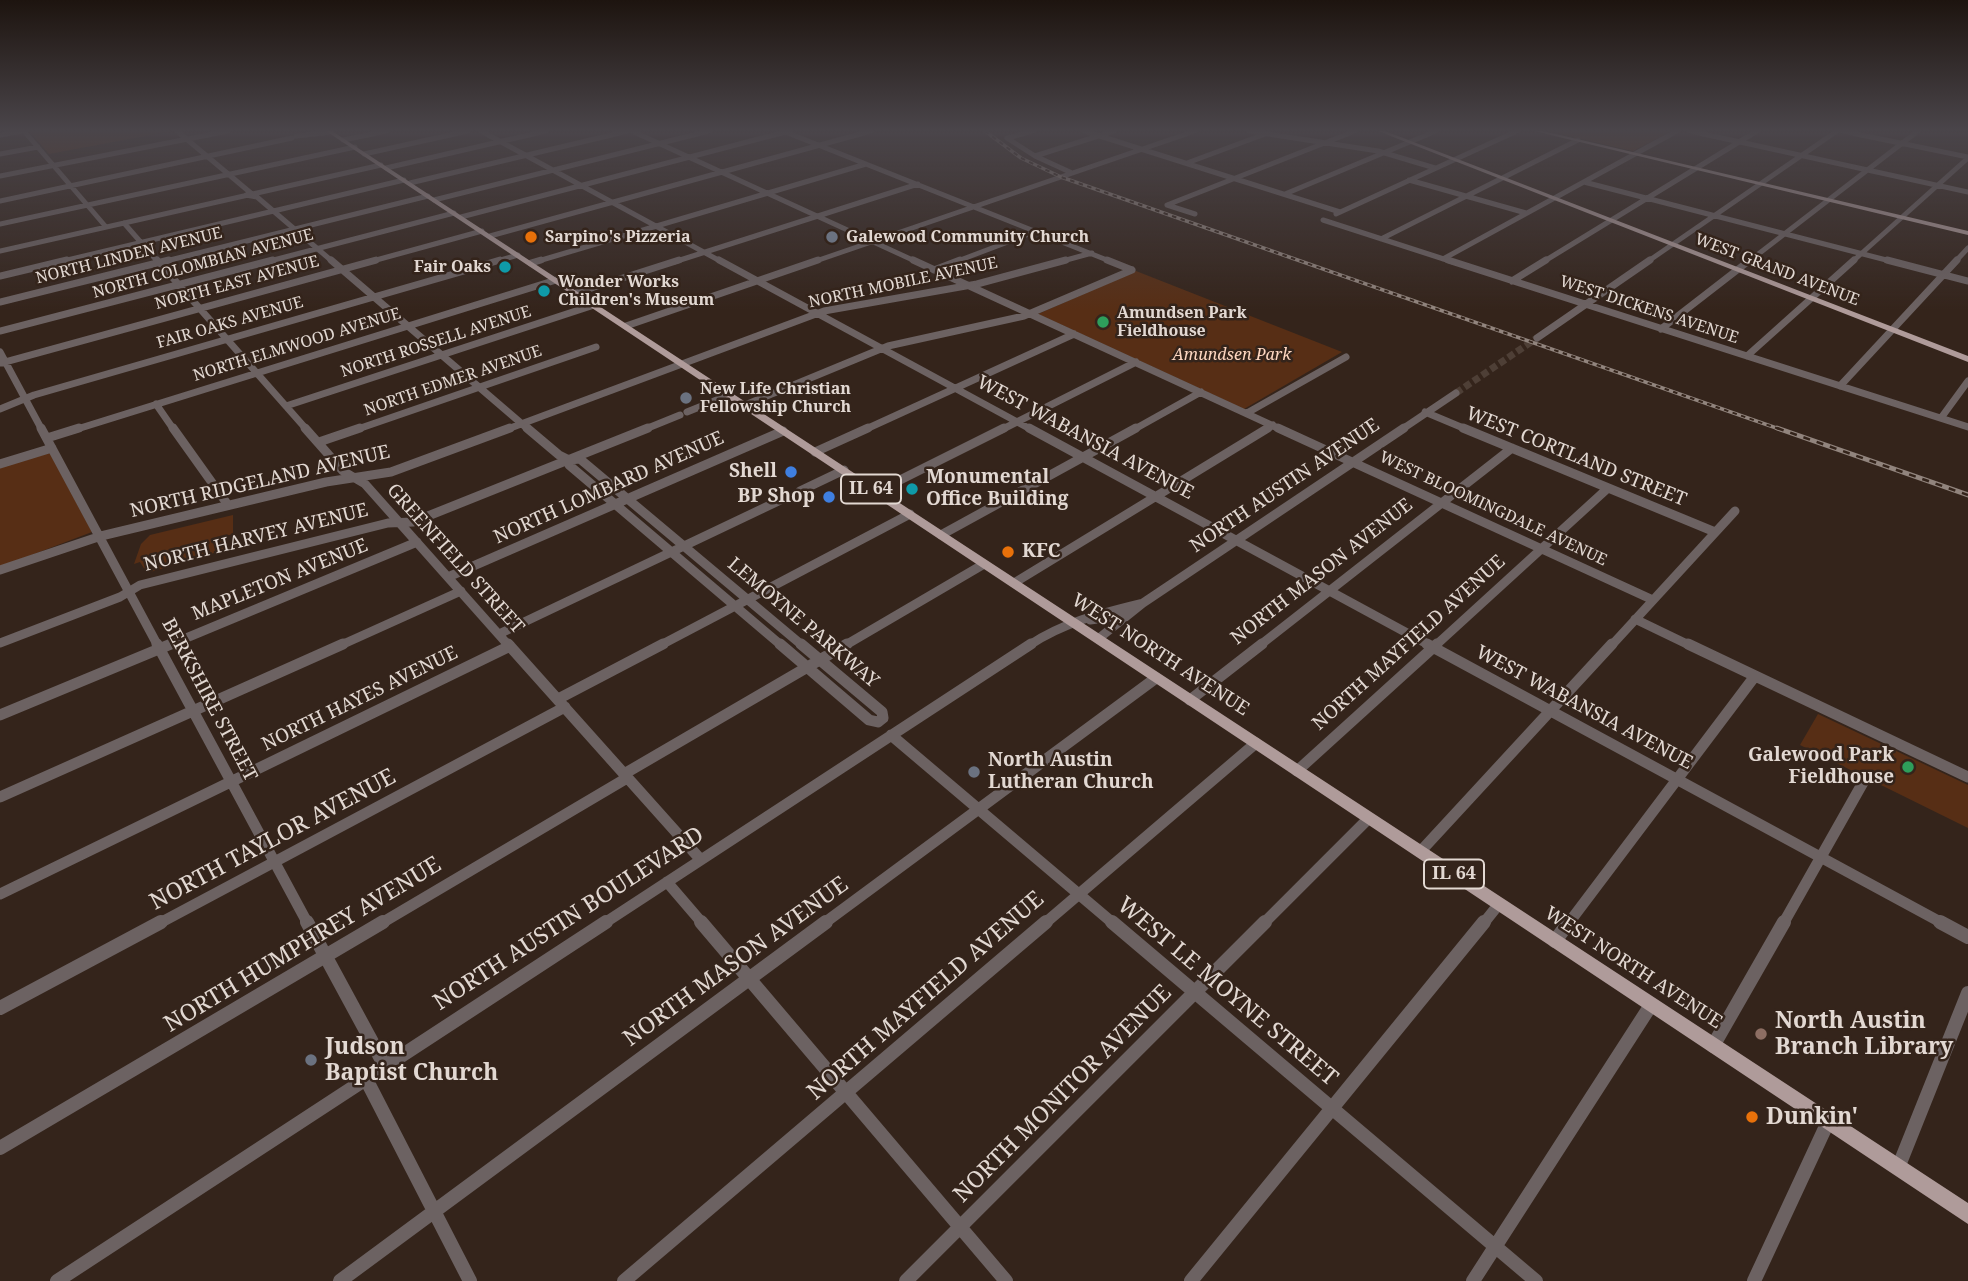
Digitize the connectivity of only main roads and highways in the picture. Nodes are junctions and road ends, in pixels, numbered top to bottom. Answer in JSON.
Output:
{"nodes":[{"id":1,"x":420,"y":191,"type":"edge"},
{"id":2,"x":1535,"y":191,"type":"edge"},
{"id":3,"x":1791,"y":191,"type":"edge"},
{"id":4,"x":1968,"y":233,"type":"edge"},
{"id":5,"x":486,"y":234,"type":"joint"},
{"id":6,"x":556,"y":280,"type":"joint"},
{"id":7,"x":1892,"y":329,"type":"joint"},
{"id":8,"x":1968,"y":359,"type":"edge"},
{"id":9,"x":1968,"y":1214,"type":"edge"}],
"edges":[{"from":1,"to":5,"type":"main road","name":"WEST NORTH AVENUE","number":"IL 64"},
{"from":2,"to":7,"type":"main road","name":"WEST GRAND AVENUE"},
{"from":3,"to":4,"type":"main road"},
{"from":5,"to":6,"type":"main road","name":"WEST NORTH AVENUE","number":"IL 64"},
{"from":6,"to":9,"type":"main road","name":"WEST NORTH AVENUE","number":"IL 64"},
{"from":7,"to":8,"type":"main road","name":"WEST GRAND AVENUE"}]}
